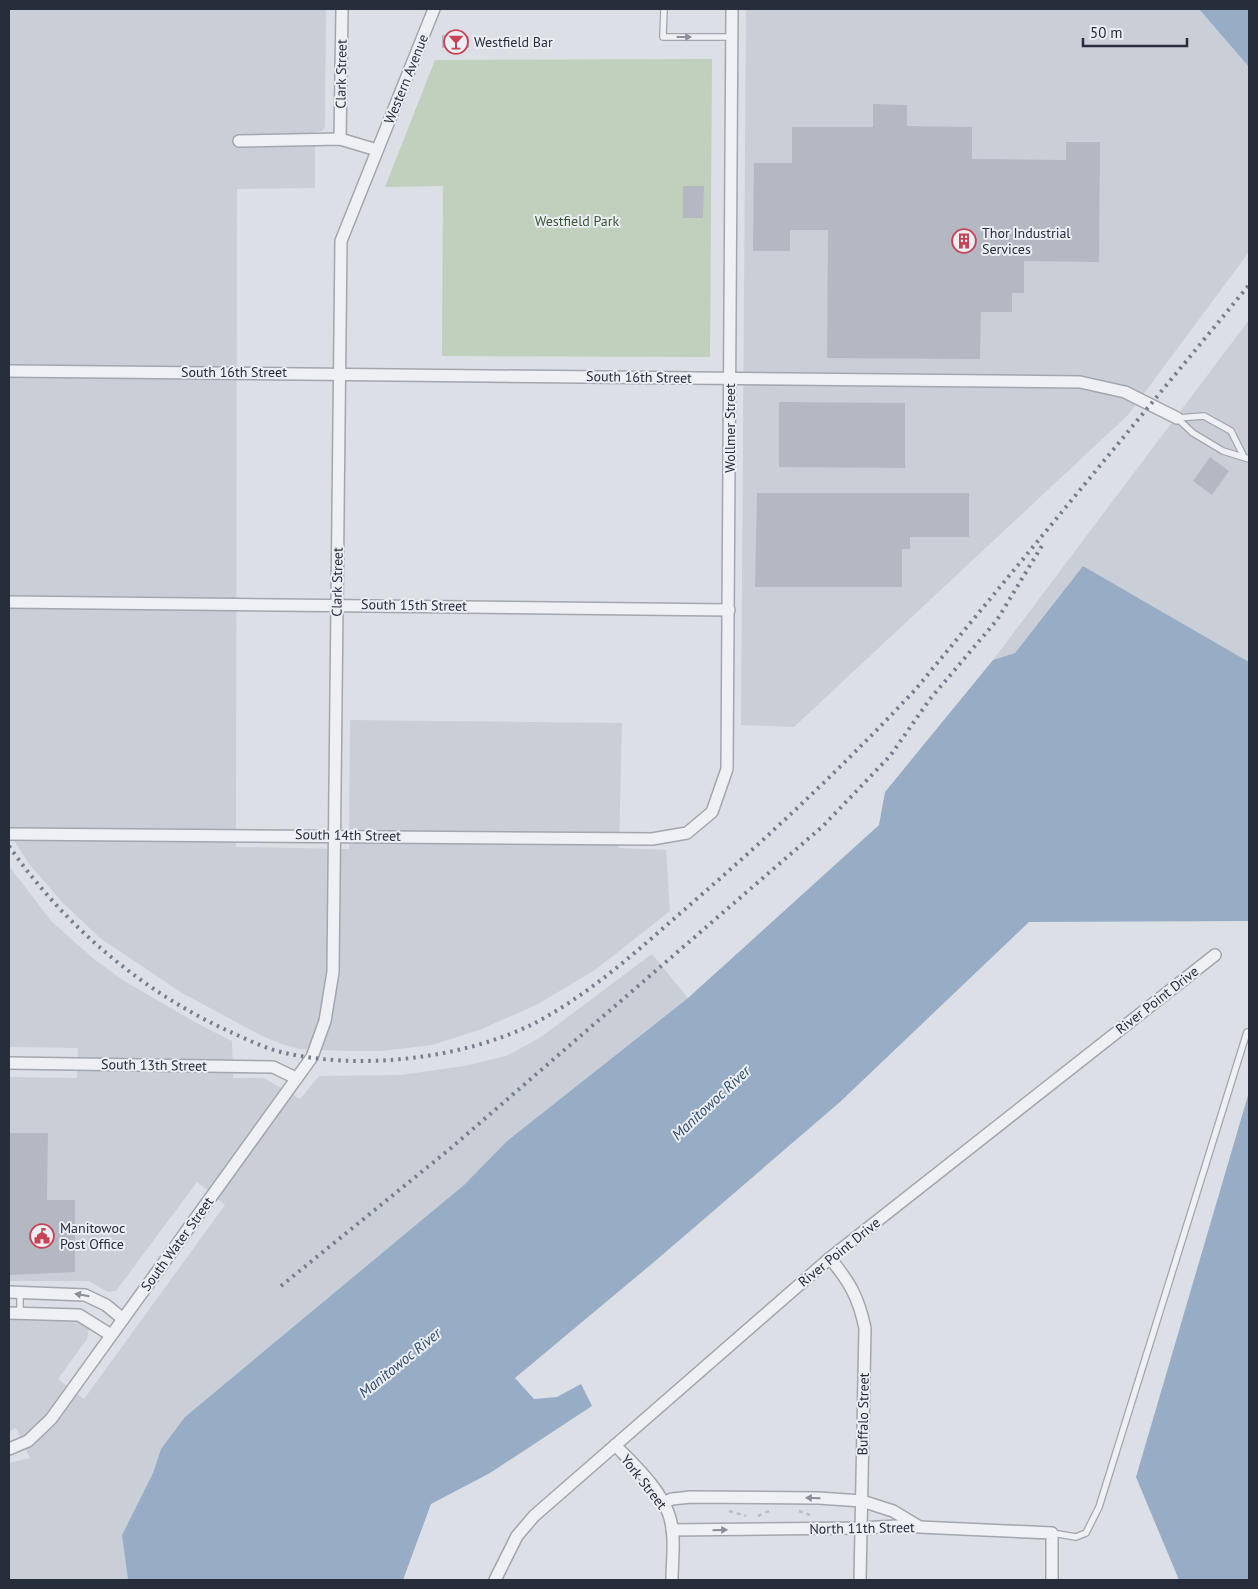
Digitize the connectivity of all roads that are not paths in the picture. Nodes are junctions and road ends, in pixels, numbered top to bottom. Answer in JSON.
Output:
{"nodes":[{"id":1,"x":342,"y":9,"type":"edge"},
{"id":2,"x":434,"y":9,"type":"edge"},
{"id":3,"x":664,"y":9,"type":"edge"},
{"id":4,"x":732,"y":9,"type":"edge"},
{"id":5,"x":732,"y":37,"type":"junction"},
{"id":6,"x":340,"y":139,"type":"junction"},
{"id":7,"x":239,"y":141,"type":"dead end"},
{"id":8,"x":377,"y":150,"type":"junction"},
{"id":9,"x":9,"y":371,"type":"edge"},
{"id":10,"x":338,"y":373,"type":"junction"},
{"id":11,"x":730,"y":378,"type":"junction"},
{"id":12,"x":1177,"y":418,"type":"junction"},
{"id":13,"x":1243,"y":455,"type":"junction"},
{"id":14,"x":1249,"y":459,"type":"edge"},
{"id":15,"x":9,"y":602,"type":"edge"},
{"id":16,"x":336,"y":604,"type":"junction"},
{"id":17,"x":729,"y":610,"type":"junction"},
{"id":18,"x":687,"y":833,"type":"joint"},
{"id":19,"x":9,"y":834,"type":"edge"},
{"id":20,"x":334,"y":835,"type":"junction"},
{"id":21,"x":1215,"y":955,"type":"dead end"},
{"id":22,"x":325,"y":1021,"type":"joint"},
{"id":23,"x":1247,"y":1032,"type":"dead end"},
{"id":24,"x":9,"y":1063,"type":"edge"},
{"id":25,"x":296,"y":1078,"type":"junction"},
{"id":26,"x":830,"y":1258,"type":"junction"},
{"id":27,"x":14,"y":1292,"type":"edge"},
{"id":28,"x":14,"y":1313,"type":"edge"},
{"id":29,"x":122,"y":1320,"type":"junction"},
{"id":30,"x":111,"y":1335,"type":"junction"},
{"id":31,"x":615,"y":1445,"type":"junction"},
{"id":32,"x":10,"y":1447,"type":"edge"},
{"id":33,"x":862,"y":1502,"type":"junction"},
{"id":34,"x":664,"y":1503,"type":"junction"},
{"id":35,"x":920,"y":1527,"type":"junction"},
{"id":36,"x":861,"y":1528,"type":"junction"},
{"id":37,"x":672,"y":1530,"type":"junction"},
{"id":38,"x":1052,"y":1533,"type":"junction"},
{"id":39,"x":496,"y":1580,"type":"edge"},
{"id":40,"x":672,"y":1580,"type":"edge"},
{"id":41,"x":860,"y":1580,"type":"edge"},
{"id":42,"x":1052,"y":1580,"type":"edge"}],
"edges":[{"from":1,"to":6,"type":"street","name":"Clark Street"},
{"from":2,"to":8,"type":"street","name":"Western Avenue"},
{"from":3,"to":5,"type":"lane","one_way":true},
{"from":4,"to":5,"type":"street","name":"Wollmer Street"},
{"from":5,"to":11,"type":"street","name":"Wollmer Street"},
{"from":6,"to":7,"type":"street"},
{"from":6,"to":8,"type":"street"},
{"from":8,"to":10,"type":"street","name":"Clark Street"},
{"from":9,"to":10,"type":"street","name":"South 16th Street"},
{"from":10,"to":11,"type":"street","name":"South 16th Street"},
{"from":10,"to":16,"type":"street","name":"Clark Street"},
{"from":11,"to":12,"type":"street","name":"South 16th Street"},
{"from":11,"to":17,"type":"street","name":"Wollmer Street"},
{"from":12,"to":13,"type":"lane","name":"South 16th Street"},
{"from":12,"to":13,"type":"lane"},
{"from":13,"to":14,"type":"lane","name":"South 16th Street"},
{"from":15,"to":16,"type":"street","name":"South 15th Street"},
{"from":16,"to":17,"type":"street","name":"South 15th Street"},
{"from":16,"to":20,"type":"street","name":"Clark Street"},
{"from":17,"to":18,"type":"street","name":"Wollmer Street"},
{"from":18,"to":20,"type":"street","name":"South 14th Street"},
{"from":19,"to":20,"type":"street","name":"South 14th Street"},
{"from":20,"to":22,"type":"street","name":"Clark Street"},
{"from":21,"to":26,"type":"street","name":"River Point Drive"},
{"from":22,"to":25,"type":"street","name":"South Water Street"},
{"from":23,"to":38,"type":"lane"},
{"from":24,"to":25,"type":"street","name":"South 13th Street"},
{"from":25,"to":29,"type":"street","name":"South Water Street"},
{"from":26,"to":31,"type":"street","name":"River Point Drive"},
{"from":26,"to":33,"type":"street","name":"Buffalo Street"},
{"from":27,"to":28,"type":"lane"},
{"from":29,"to":27,"type":"street","one_way":true},
{"from":28,"to":30,"type":"street"},
{"from":29,"to":30,"type":"street","name":"South Water Street"},
{"from":30,"to":32,"type":"street","name":"South Water Street"},
{"from":31,"to":34,"type":"street","name":"York Street"},
{"from":31,"to":39,"type":"street","name":"River Point Drive"},
{"from":33,"to":34,"type":"street","name":"North 11th Street","one_way":true},
{"from":33,"to":35,"type":"street","name":"North 11th Street"},
{"from":33,"to":36,"type":"street","name":"Buffalo Street"},
{"from":34,"to":37,"type":"street","name":"York Street"},
{"from":35,"to":36,"type":"street","name":"North 11th Street"},
{"from":35,"to":38,"type":"street","name":"North 11th Street"},
{"from":37,"to":36,"type":"street","name":"North 11th Street","one_way":true},
{"from":36,"to":41,"type":"street","name":"Buffalo Street"},
{"from":37,"to":40,"type":"street","name":"York Street"},
{"from":38,"to":42,"type":"street"}]}
